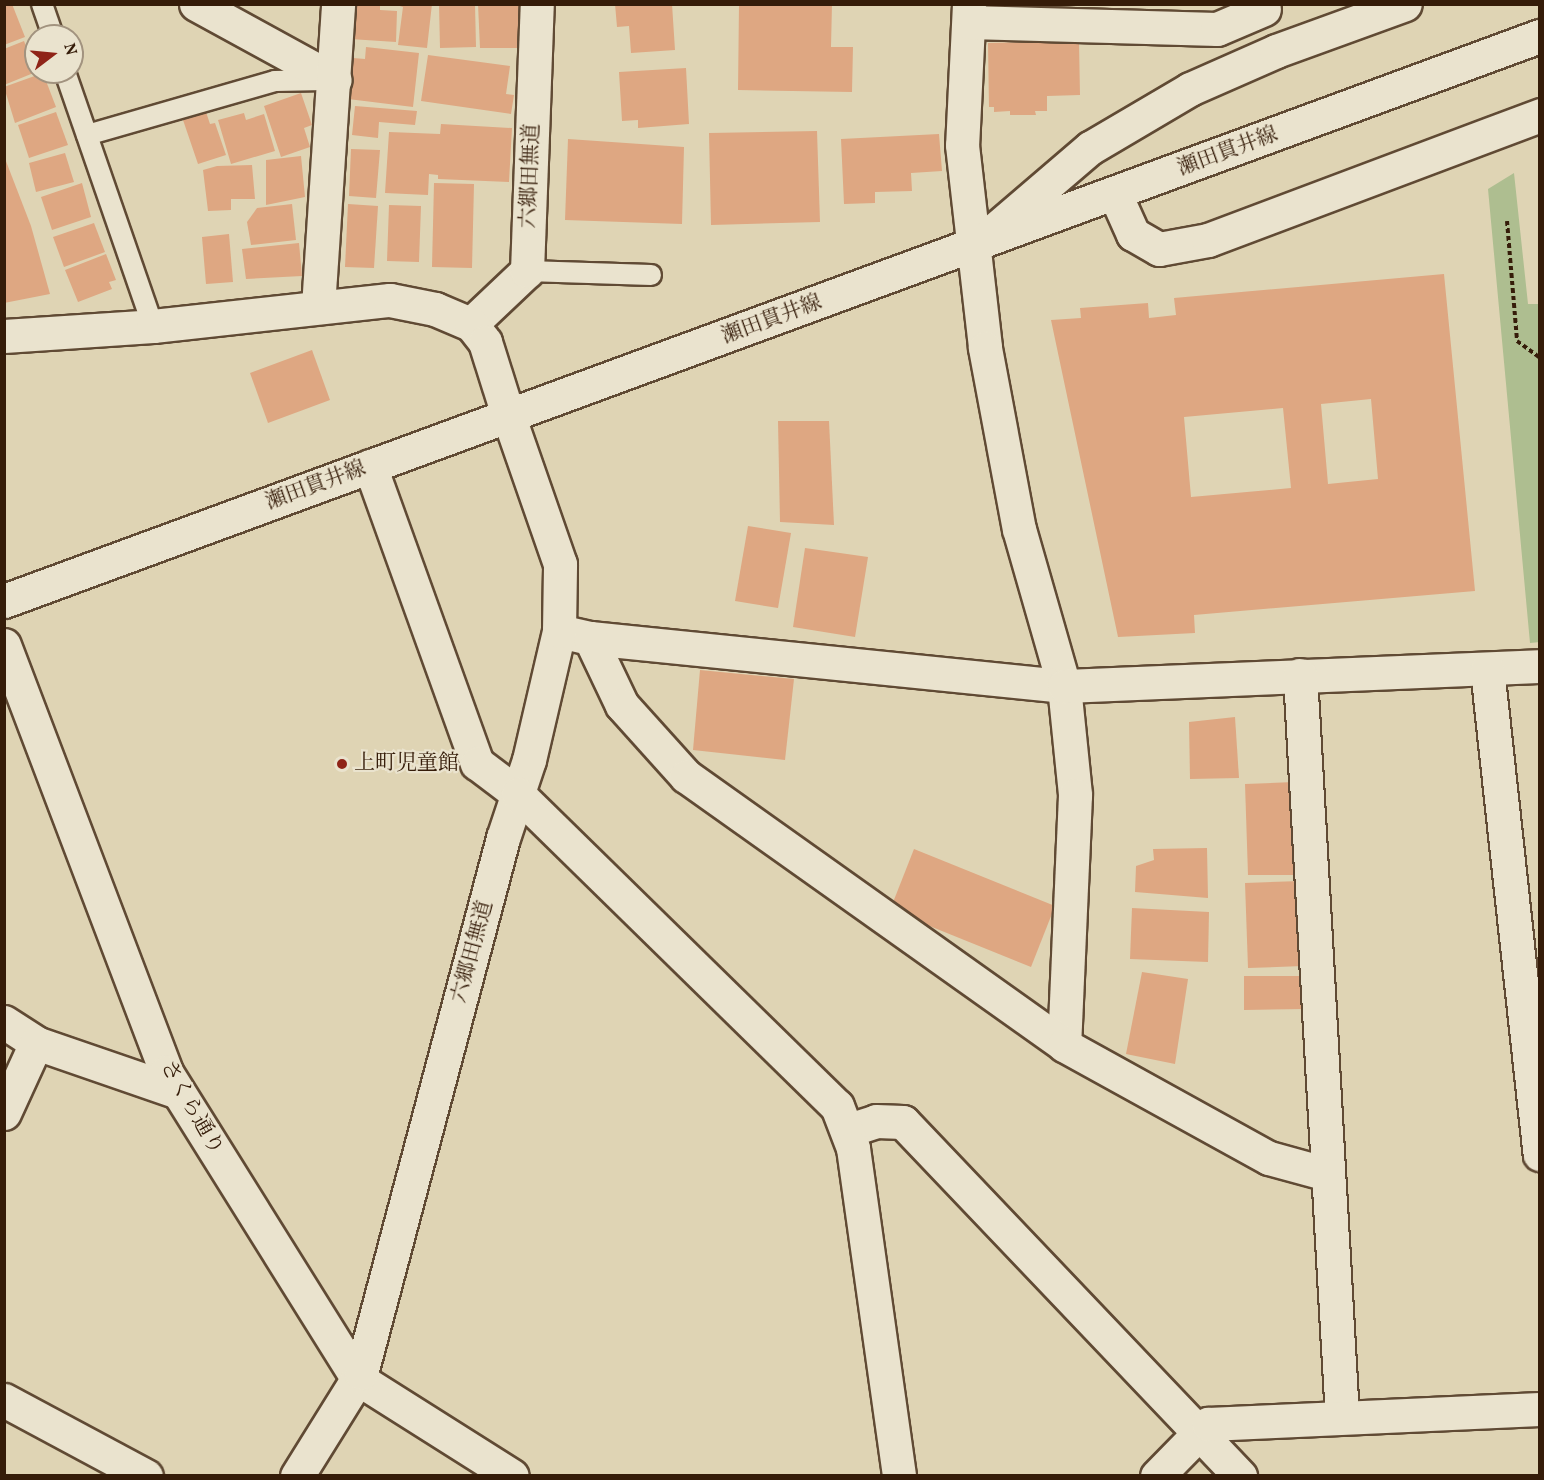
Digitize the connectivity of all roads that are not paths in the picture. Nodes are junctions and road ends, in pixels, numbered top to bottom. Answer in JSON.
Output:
{"nodes":[{"id":1,"x":42,"y":4,"type":"edge"},
{"id":2,"x":196,"y":4,"type":"edge"},
{"id":3,"x":338,"y":4,"type":"edge"},
{"id":4,"x":537,"y":4,"type":"edge"},
{"id":5,"x":1405,"y":4,"type":"edge"},
{"id":6,"x":1264,"y":9,"type":"dead end"},
{"id":7,"x":969,"y":13,"type":"edge"},
{"id":8,"x":49,"y":24,"type":"edge"},
{"id":9,"x":1539,"y":36,"type":"edge"},
{"id":10,"x":335,"y":80,"type":"junction"},
{"id":11,"x":69,"y":84,"type":"edge"},
{"id":12,"x":1539,"y":115,"type":"edge"},
{"id":13,"x":87,"y":135,"type":"junction"},
{"id":14,"x":1115,"y":194,"type":"junction"},
{"id":15,"x":976,"y":246,"type":"junction"},
{"id":16,"x":527,"y":270,"type":"junction"},
{"id":17,"x":651,"y":275,"type":"dead end"},
{"id":18,"x":318,"y":307,"type":"junction"},
{"id":19,"x":471,"y":324,"type":"junction"},
{"id":20,"x":153,"y":326,"type":"junction"},
{"id":21,"x":4,"y":336,"type":"edge"},
{"id":22,"x":508,"y":415,"type":"junction"},
{"id":23,"x":370,"y":466,"type":"junction"},
{"id":24,"x":4,"y":601,"type":"edge"},
{"id":25,"x":574,"y":634,"type":"junction"},
{"id":26,"x":4,"y":645,"type":"edge"},
{"id":27,"x":1539,"y":666,"type":"edge"},
{"id":28,"x":1487,"y":669,"type":"junction"},
{"id":29,"x":1300,"y":675,"type":"junction"},
{"id":30,"x":1064,"y":686,"type":"junction"},
{"id":31,"x":518,"y":794,"type":"junction"},
{"id":32,"x":4,"y":1022,"type":"edge"},
{"id":33,"x":36,"y":1043,"type":"junction"},
{"id":34,"x":1064,"y":1046,"type":"junction"},
{"id":35,"x":178,"y":1092,"type":"junction"},
{"id":36,"x":4,"y":1113,"type":"edge"},
{"id":37,"x":849,"y":1130,"type":"junction"},
{"id":38,"x":1539,"y":1154,"type":"edge"},
{"id":39,"x":1327,"y":1174,"type":"junction"},
{"id":40,"x":357,"y":1378,"type":"junction"},
{"id":41,"x":4,"y":1400,"type":"edge"},
{"id":42,"x":1539,"y":1409,"type":"edge"},
{"id":43,"x":1342,"y":1417,"type":"junction"},
{"id":44,"x":1200,"y":1434,"type":"junction"},
{"id":45,"x":146,"y":1476,"type":"edge"},
{"id":46,"x":297,"y":1476,"type":"edge"},
{"id":47,"x":512,"y":1476,"type":"edge"},
{"id":48,"x":899,"y":1476,"type":"edge"},
{"id":49,"x":1157,"y":1476,"type":"edge"},
{"id":50,"x":1240,"y":1476,"type":"edge"}],
"edges":[{"from":1,"to":8,"type":"lane"},
{"from":2,"to":10,"type":"street"},
{"from":3,"to":10,"type":"street"},
{"from":4,"to":16,"type":"street","name":"六郷田無道"},
{"from":5,"to":15,"type":"street"},
{"from":6,"to":7,"type":"street"},
{"from":7,"to":15,"type":"street"},
{"from":9,"to":14,"type":"street","name":"瀬田貫井線"},
{"from":10,"to":13,"type":"lane"},
{"from":10,"to":18,"type":"street"},
{"from":11,"to":13,"type":"lane"},
{"from":12,"to":14,"type":"street"},
{"from":13,"to":20,"type":"lane"},
{"from":14,"to":15,"type":"street","name":"瀬田貫井線"},
{"from":15,"to":22,"type":"street","name":"瀬田貫井線"},
{"from":15,"to":30,"type":"street"},
{"from":16,"to":17,"type":"lane"},
{"from":16,"to":19,"type":"street"},
{"from":18,"to":19,"type":"street"},
{"from":18,"to":20,"type":"street"},
{"from":19,"to":22,"type":"street","name":"六郷田無道"},
{"from":20,"to":21,"type":"street"},
{"from":22,"to":23,"type":"street","name":"瀬田貫井線"},
{"from":22,"to":25,"type":"street","name":"六郷田無道"},
{"from":23,"to":24,"type":"street","name":"瀬田貫井線"},
{"from":23,"to":31,"type":"street"},
{"from":25,"to":30,"type":"street"},
{"from":25,"to":31,"type":"street","name":"六郷田無道"},
{"from":25,"to":34,"type":"street"},
{"from":26,"to":35,"type":"street","name":"さくら通り"},
{"from":27,"to":28,"type":"street"},
{"from":28,"to":29,"type":"street"},
{"from":28,"to":38,"type":"street"},
{"from":29,"to":30,"type":"street"},
{"from":29,"to":39,"type":"street"},
{"from":30,"to":34,"type":"street"},
{"from":31,"to":37,"type":"street"},
{"from":31,"to":40,"type":"street","name":"六郷田無道"},
{"from":32,"to":33,"type":"street"},
{"from":33,"to":35,"type":"street"},
{"from":33,"to":36,"type":"street"},
{"from":34,"to":39,"type":"street"},
{"from":35,"to":40,"type":"street","name":"さくら通り"},
{"from":37,"to":44,"type":"street"},
{"from":37,"to":48,"type":"street"},
{"from":39,"to":43,"type":"street"},
{"from":40,"to":46,"type":"street","name":"六郷田無道"},
{"from":40,"to":47,"type":"street","name":"さくら通り"},
{"from":41,"to":45,"type":"street"},
{"from":42,"to":43,"type":"street"},
{"from":43,"to":44,"type":"street"},
{"from":44,"to":49,"type":"street"},
{"from":44,"to":50,"type":"street"}]}
